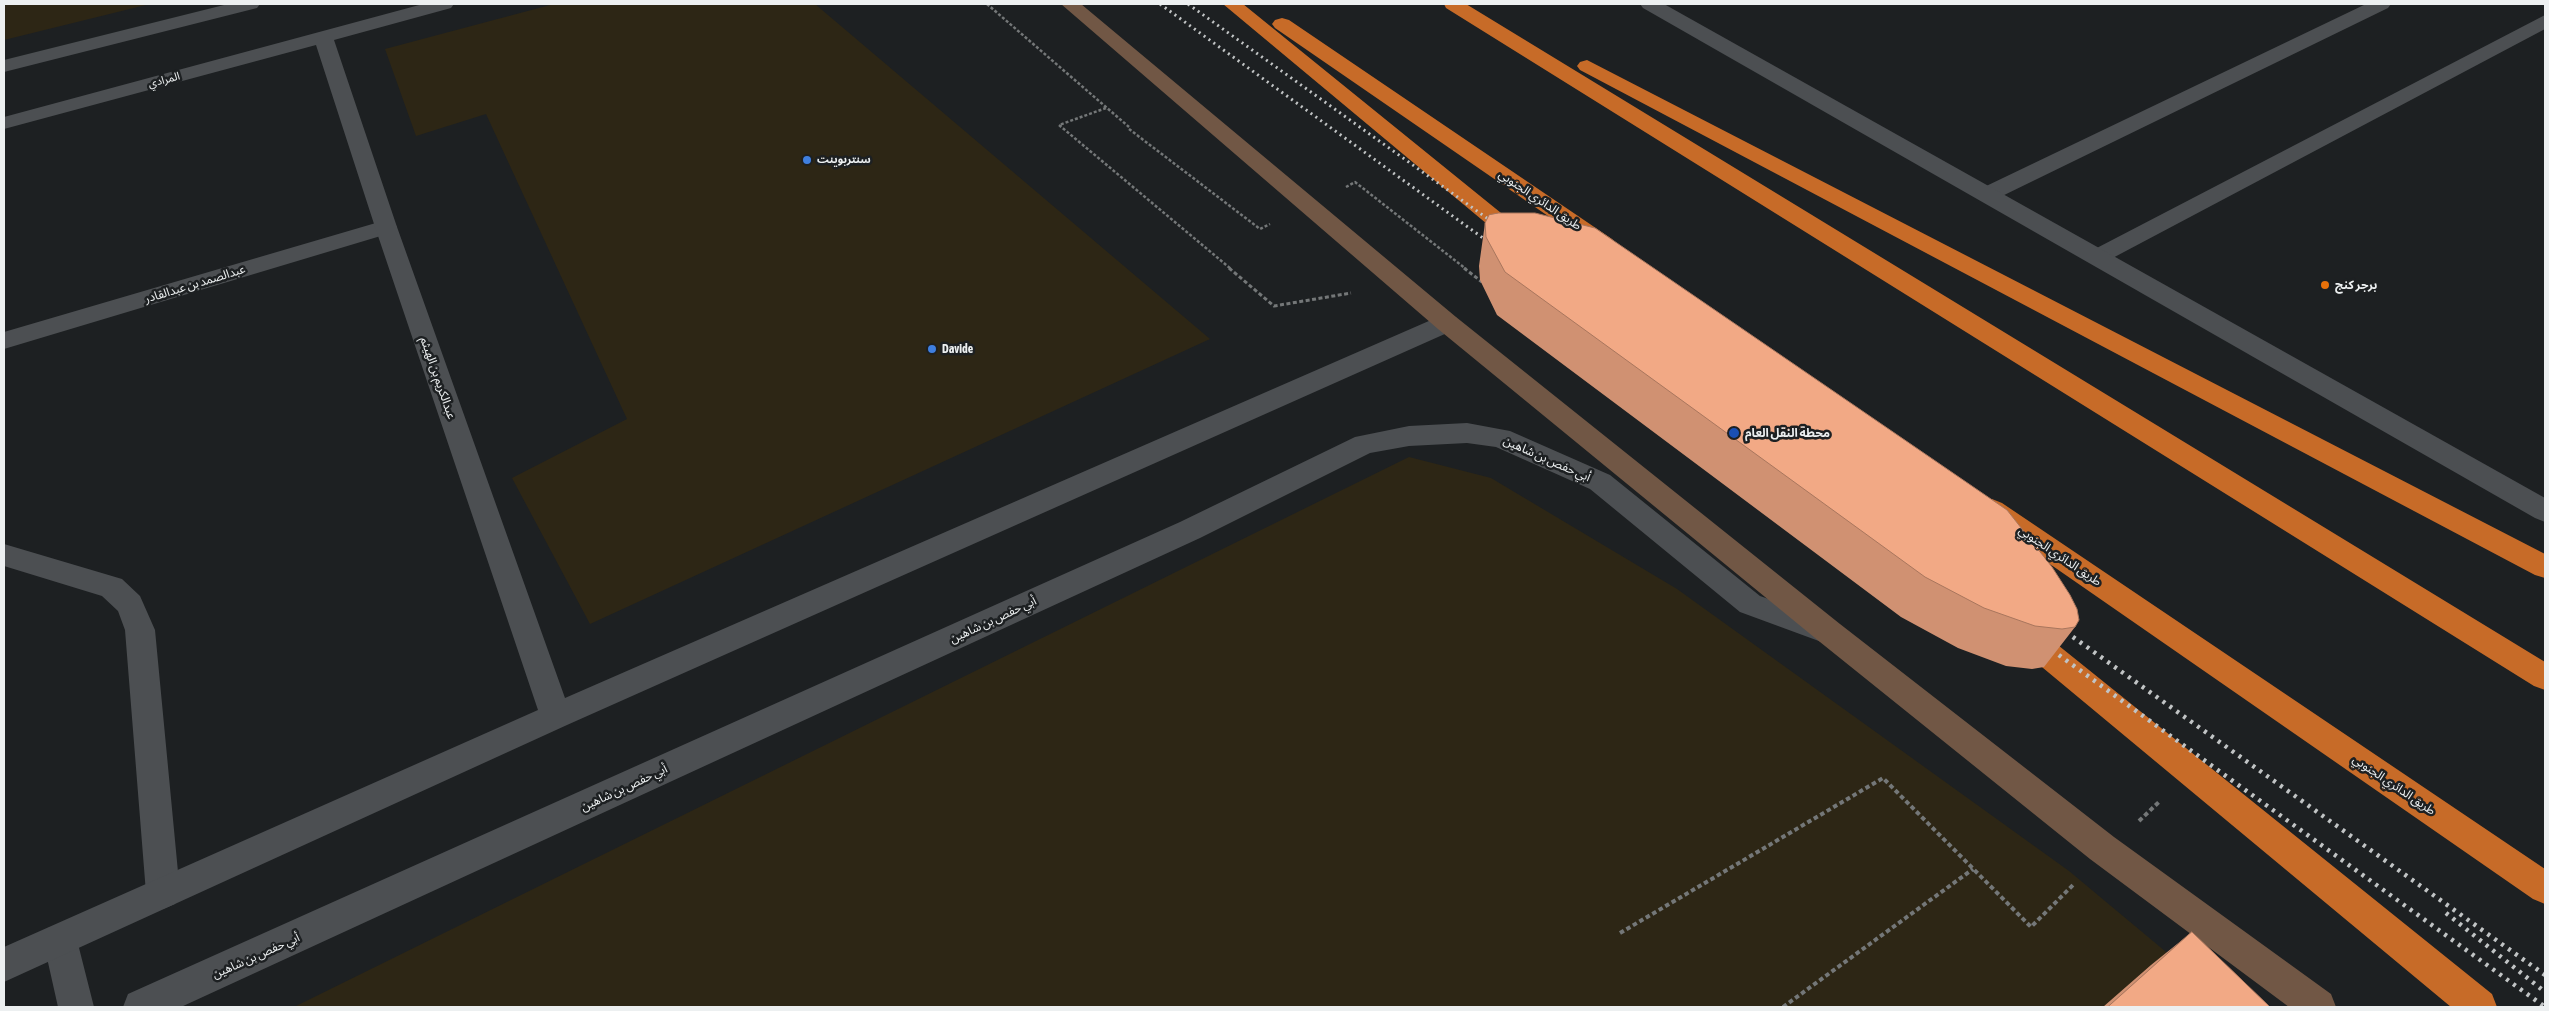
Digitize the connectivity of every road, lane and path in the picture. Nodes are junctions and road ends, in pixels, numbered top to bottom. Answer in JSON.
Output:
{"nodes":[{"id":1,"x":250,"y":4,"type":"edge"},
{"id":2,"x":444,"y":4,"type":"edge"},
{"id":3,"x":987,"y":4,"type":"edge"},
{"id":4,"x":1070,"y":4,"type":"edge"},
{"id":5,"x":1232,"y":4,"type":"edge"},
{"id":6,"x":1252,"y":4,"type":"edge"},
{"id":7,"x":1454,"y":4,"type":"edge"},
{"id":8,"x":1467,"y":4,"type":"edge"},
{"id":9,"x":1650,"y":4,"type":"edge"},
{"id":10,"x":2381,"y":4,"type":"edge"},
{"id":11,"x":2545,"y":21,"type":"edge"},
{"id":12,"x":324,"y":38,"type":"junction"},
{"id":13,"x":4,"y":66,"type":"edge"},
{"id":14,"x":1106,"y":108,"type":"junction"},
{"id":15,"x":4,"y":123,"type":"edge"},
{"id":16,"x":1338,"y":191,"type":"dead end"},
{"id":17,"x":1988,"y":194,"type":"junction"},
{"id":18,"x":1277,"y":221,"type":"dead end"},
{"id":19,"x":386,"y":226,"type":"junction"},
{"id":20,"x":1540,"y":255,"type":"edge"},
{"id":21,"x":2099,"y":256,"type":"junction"},
{"id":22,"x":1626,"y":260,"type":"edge"},
{"id":23,"x":1483,"y":283,"type":"dead end"},
{"id":24,"x":1358,"y":292,"type":"dead end"},
{"id":25,"x":1447,"y":323,"type":"junction"},
{"id":26,"x":4,"y":341,"type":"edge"},
{"id":27,"x":1971,"y":495,"type":"edge"},
{"id":28,"x":2545,"y":511,"type":"edge"},
{"id":29,"x":4,"y":555,"type":"edge"},
{"id":30,"x":2545,"y":567,"type":"edge"},
{"id":31,"x":2003,"y":618,"type":"edge"},
{"id":32,"x":1830,"y":633,"type":"junction"},
{"id":33,"x":2545,"y":677,"type":"edge"},
{"id":34,"x":556,"y":716,"type":"junction"},
{"id":35,"x":1973,"y":869,"type":"dead end"},
{"id":36,"x":2545,"y":888,"type":"edge"},
{"id":37,"x":163,"y":893,"type":"junction"},
{"id":38,"x":60,"y":940,"type":"junction"},
{"id":39,"x":4,"y":965,"type":"edge"},
{"id":40,"x":76,"y":1007,"type":"edge"},
{"id":41,"x":141,"y":1007,"type":"edge"},
{"id":42,"x":1783,"y":1007,"type":"edge"},
{"id":43,"x":2318,"y":1007,"type":"edge"},
{"id":44,"x":2479,"y":1007,"type":"edge"}],
"edges":[{"from":1,"to":13,"type":"street"},
{"from":2,"to":12,"type":"street","name":"المرادي"},
{"from":3,"to":14,"type":"path"},
{"from":4,"to":25,"type":"main road"},
{"from":5,"to":20,"type":"highway"},
{"from":6,"to":22,"type":"highway","name":"طريق الدائري الجنوبي"},
{"from":7,"to":33,"type":"highway"},
{"from":8,"to":30,"type":"highway"},
{"from":9,"to":17,"type":"street"},
{"from":10,"to":17,"type":"street"},
{"from":11,"to":21,"type":"street"},
{"from":12,"to":15,"type":"street","name":"المرادي"},
{"from":12,"to":19,"type":"street","name":"عبدالكريم بن الهيثم"},
{"from":14,"to":18,"type":"path"},
{"from":14,"to":24,"type":"path"},
{"from":16,"to":23,"type":"path"},
{"from":17,"to":21,"type":"street"},
{"from":19,"to":26,"type":"street","name":"عبدالصمد بن عبدالقادر"},
{"from":19,"to":34,"type":"street","name":"عبدالكريم بن الهيثم"},
{"from":21,"to":28,"type":"street"},
{"from":25,"to":32,"type":"main road"},
{"from":25,"to":34,"type":"street"},
{"from":27,"to":36,"type":"highway","name":"طريق الدائري الجنوبي"},
{"from":29,"to":37,"type":"street"},
{"from":31,"to":44,"type":"highway"},
{"from":32,"to":41,"type":"street","name":"أبي حفص بن شاهين"},
{"from":32,"to":43,"type":"main road"},
{"from":34,"to":37,"type":"street"},
{"from":35,"to":42,"type":"path"},
{"from":37,"to":38,"type":"street"},
{"from":38,"to":39,"type":"street"},
{"from":38,"to":40,"type":"street"}]}
